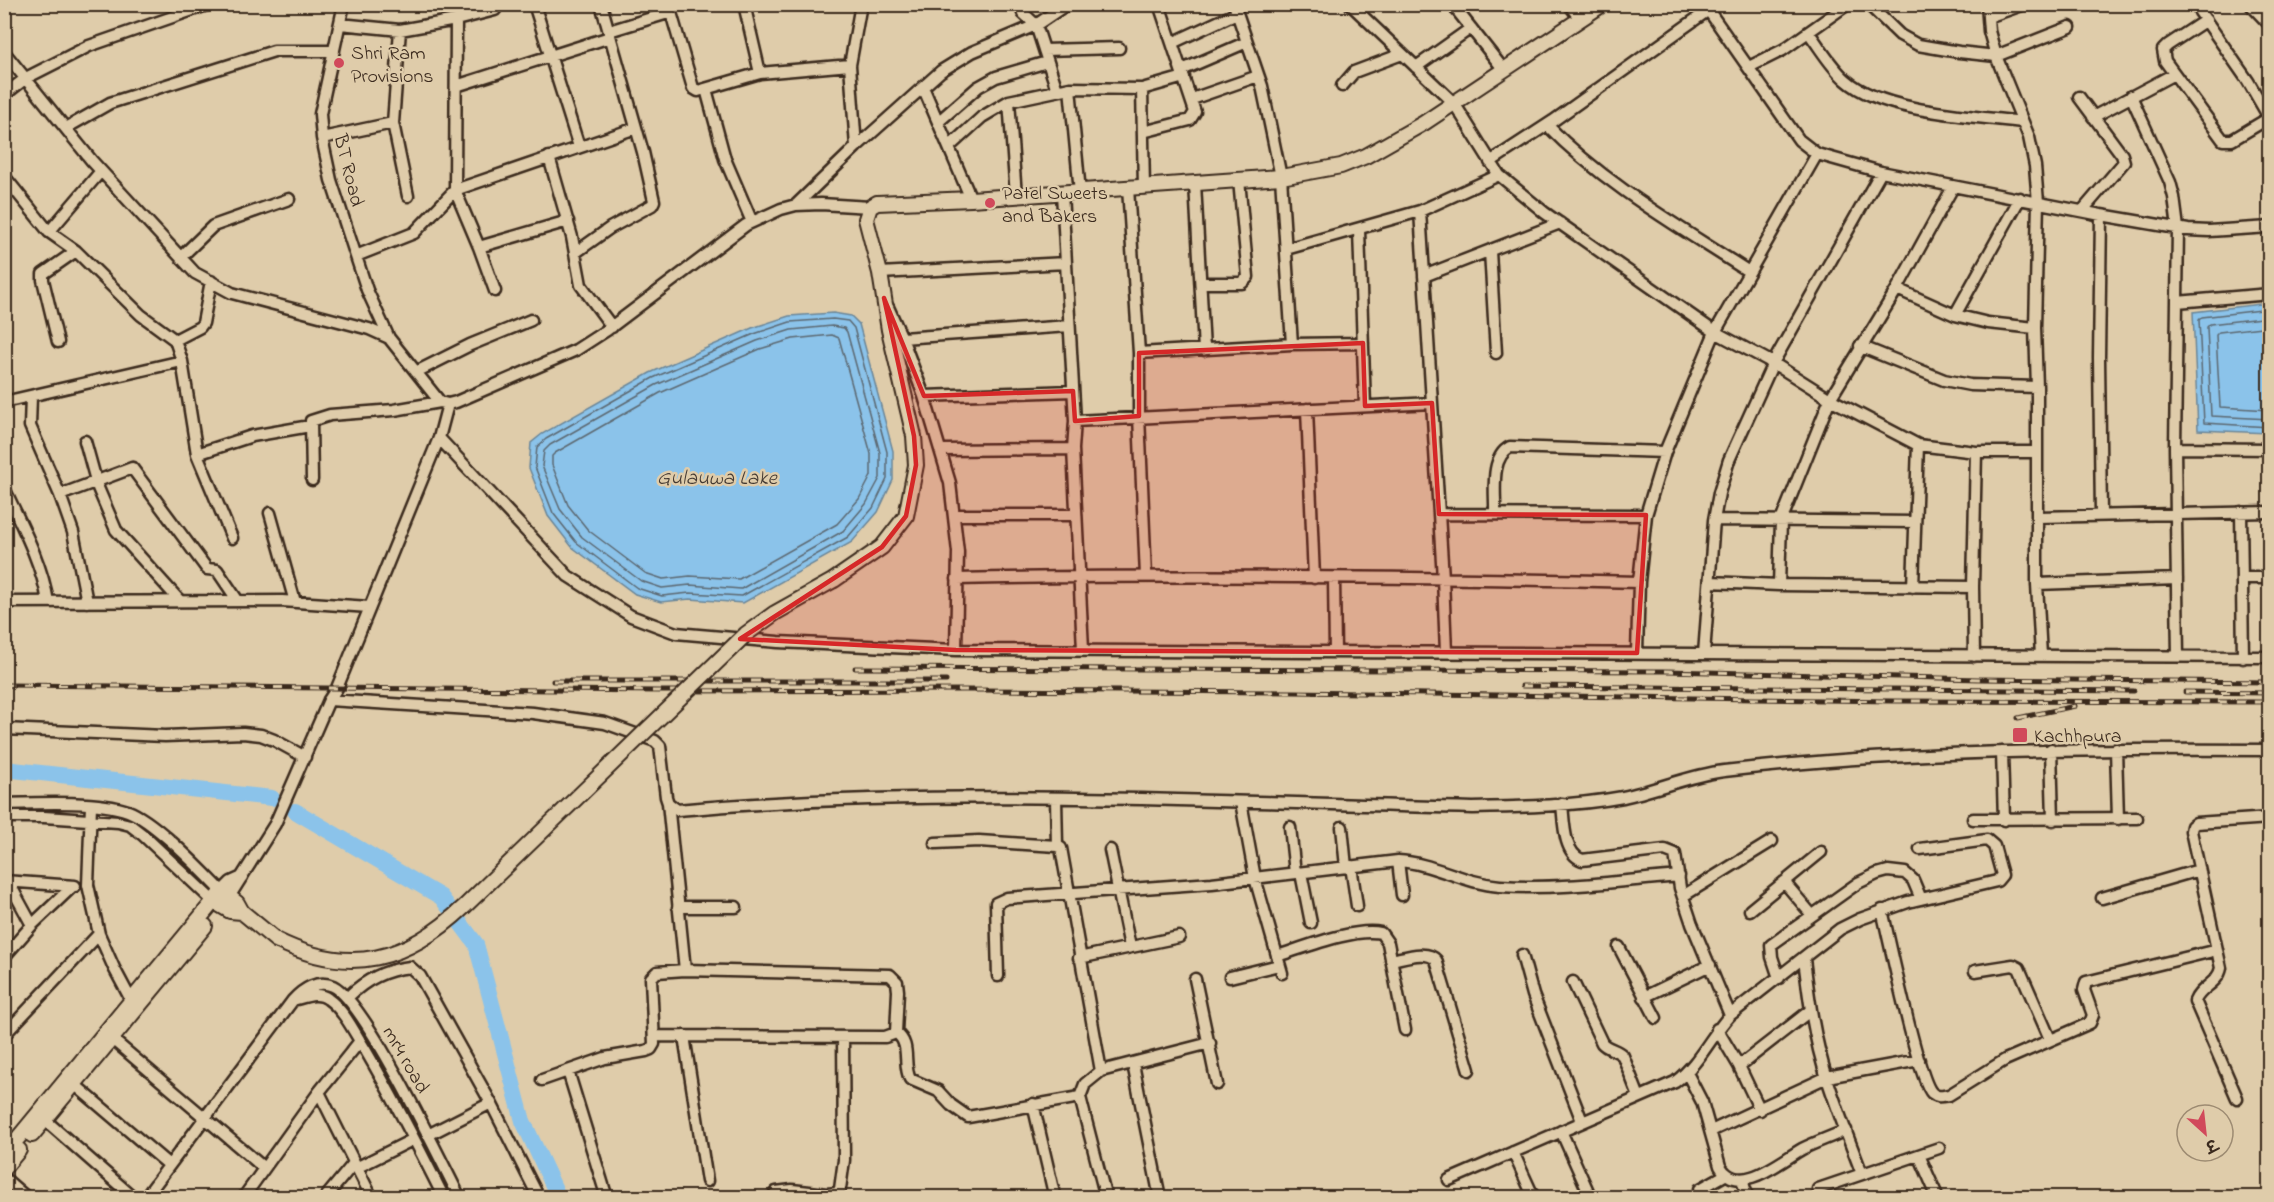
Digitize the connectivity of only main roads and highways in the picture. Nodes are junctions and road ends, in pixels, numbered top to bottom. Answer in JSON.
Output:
{"nodes":[{"id":1,"x":1603,"y":4,"type":"edge"},
{"id":2,"x":221,"y":899,"type":"junction"},
{"id":3,"x":120,"y":1021,"type":"junction"},
{"id":4,"x":4,"y":1155,"type":"edge"},
{"id":5,"x":4,"y":1168,"type":"edge"}],
"edges":[{"from":1,"to":2,"type":"main road","bridge":true},
{"from":2,"to":3,"type":"main road"},
{"from":2,"to":3,"type":"main road"},
{"from":3,"to":4,"type":"main road"},
{"from":3,"to":5,"type":"main road"}]}
